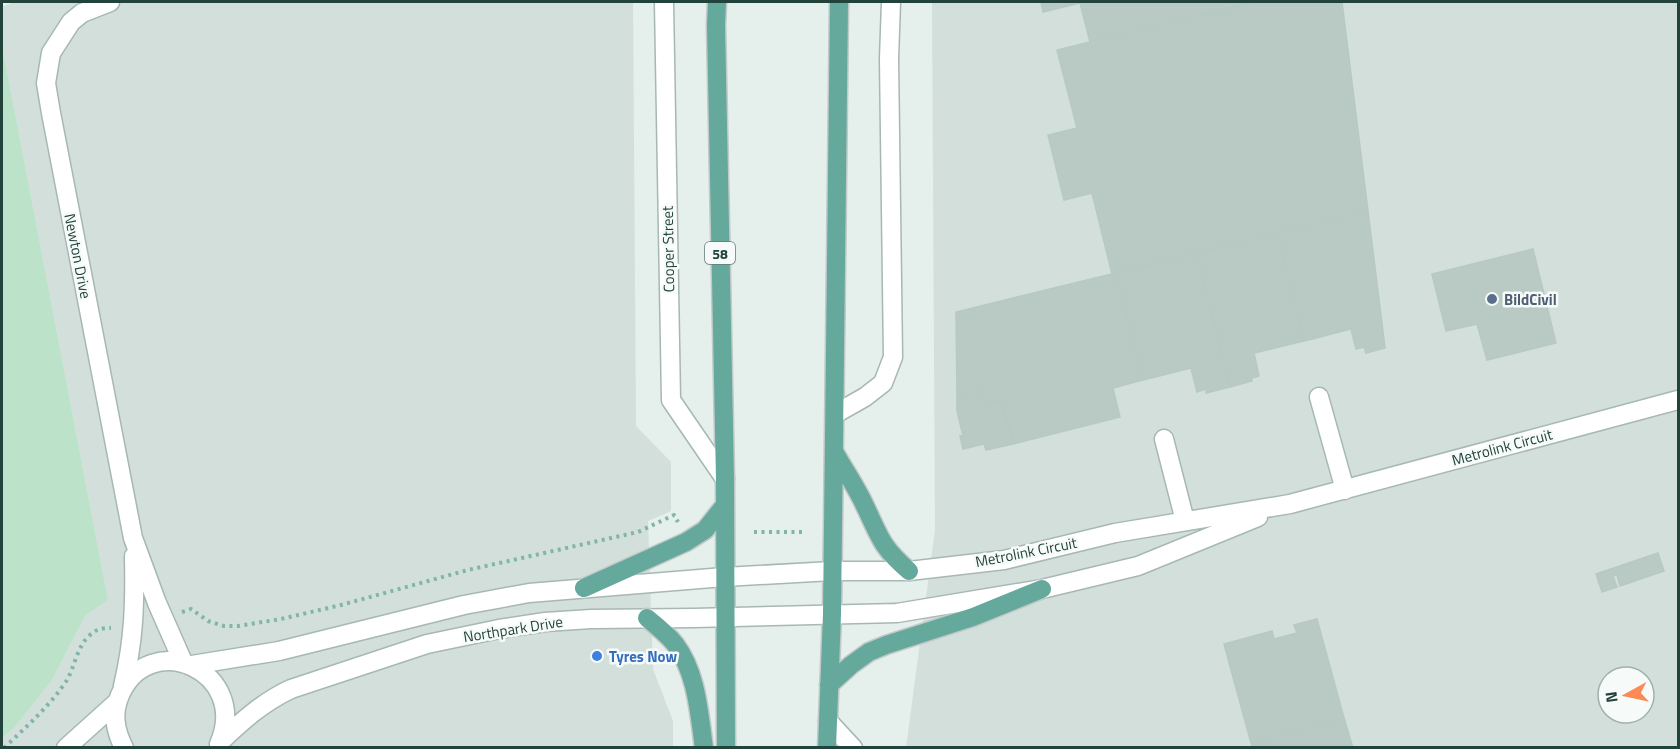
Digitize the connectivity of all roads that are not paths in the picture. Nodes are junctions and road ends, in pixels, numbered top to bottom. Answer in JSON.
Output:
{"nodes":[{"id":1,"x":110,"y":2,"type":"edge"},
{"id":2,"x":664,"y":2,"type":"edge"},
{"id":3,"x":717,"y":2,"type":"edge"},
{"id":4,"x":839,"y":2,"type":"edge"},
{"id":5,"x":891,"y":2,"type":"edge"},
{"id":6,"x":1319,"y":397,"type":"dead end"},
{"id":7,"x":1678,"y":400,"type":"edge"},
{"id":8,"x":835,"y":414,"type":"junction"},
{"id":9,"x":1164,"y":439,"type":"dead end"},
{"id":10,"x":834,"y":452,"type":"junction"},
{"id":11,"x":725,"y":479,"type":"junction"},
{"id":12,"x":1345,"y":490,"type":"junction"},
{"id":13,"x":1290,"y":504,"type":"junction"},
{"id":14,"x":725,"y":505,"type":"junction"},
{"id":15,"x":1185,"y":521,"type":"junction"},
{"id":16,"x":133,"y":538,"type":"junction"},
{"id":17,"x":832,"y":571,"type":"junction"},
{"id":18,"x":909,"y":571,"type":"junction"},
{"id":19,"x":724,"y":577,"type":"junction"},
{"id":20,"x":584,"y":588,"type":"junction"},
{"id":21,"x":1042,"y":589,"type":"junction"},
{"id":22,"x":832,"y":614,"type":"junction"},
{"id":23,"x":726,"y":617,"type":"junction"},
{"id":24,"x":647,"y":618,"type":"junction"},
{"id":25,"x":187,"y":664,"type":"junction"},
{"id":26,"x":829,"y":685,"type":"junction"},
{"id":27,"x":119,"y":696,"type":"junction"},
{"id":28,"x":828,"y":721,"type":"junction"},
{"id":29,"x":218,"y":745,"type":"edge"},
{"id":30,"x":66,"y":747,"type":"edge"},
{"id":31,"x":124,"y":747,"type":"edge"},
{"id":32,"x":704,"y":747,"type":"edge"},
{"id":33,"x":726,"y":747,"type":"edge"},
{"id":34,"x":828,"y":747,"type":"edge"},
{"id":35,"x":853,"y":747,"type":"edge"}],
"edges":[{"from":1,"to":16,"type":"street","name":"Newton Drive"},
{"from":2,"to":11,"type":"street","name":"Cooper Street"},
{"from":3,"to":11,"type":"main road","number":"58"},
{"from":4,"to":8,"type":"main road"},
{"from":5,"to":8,"type":"street"},
{"from":6,"to":12,"type":"street"},
{"from":7,"to":12,"type":"street","name":"Metrolink Circuit"},
{"from":8,"to":10,"type":"main road"},
{"from":9,"to":15,"type":"street"},
{"from":10,"to":17,"type":"main road"},
{"from":10,"to":18,"type":"main road"},
{"from":11,"to":14,"type":"main road","number":"58"},
{"from":12,"to":13,"type":"street","name":"Metrolink Circuit"},
{"from":13,"to":15,"type":"street","name":"Metrolink Circuit"},
{"from":13,"to":21,"type":"street","name":"Metrolink Circuit"},
{"from":14,"to":19,"type":"main road","number":"58"},
{"from":14,"to":20,"type":"main road"},
{"from":15,"to":18,"type":"street","name":"Metrolink Circuit"},
{"from":16,"to":25,"type":"street","name":"Newton Drive"},
{"from":16,"to":27,"type":"street","name":"Newton Drive"},
{"from":17,"to":18,"type":"street","name":"Metrolink Circuit"},
{"from":17,"to":19,"type":"street","name":"Metrolink Circuit"},
{"from":17,"to":22,"type":"main road"},
{"from":19,"to":20,"type":"street","name":"Northpark Drive"},
{"from":19,"to":23,"type":"main road","number":"58"},
{"from":20,"to":25,"type":"street","name":"Northpark Drive"},
{"from":21,"to":22,"type":"street","name":"Metrolink Circuit"},
{"from":21,"to":26,"type":"main road"},
{"from":22,"to":23,"type":"street","name":"Northpark Drive"},
{"from":22,"to":26,"type":"main road"},
{"from":23,"to":24,"type":"street","name":"Northpark Drive"},
{"from":23,"to":33,"type":"main road","number":"58"},
{"from":24,"to":29,"type":"street","name":"Northpark Drive"},
{"from":24,"to":32,"type":"main road"},
{"from":25,"to":27,"type":"street","name":"Northpark Drive"},
{"from":25,"to":29,"type":"street"},
{"from":26,"to":28,"type":"main road"},
{"from":27,"to":30,"type":"street"},
{"from":27,"to":31,"type":"street","name":"Newton Drive"},
{"from":28,"to":34,"type":"main road"},
{"from":28,"to":35,"type":"street"}]}
